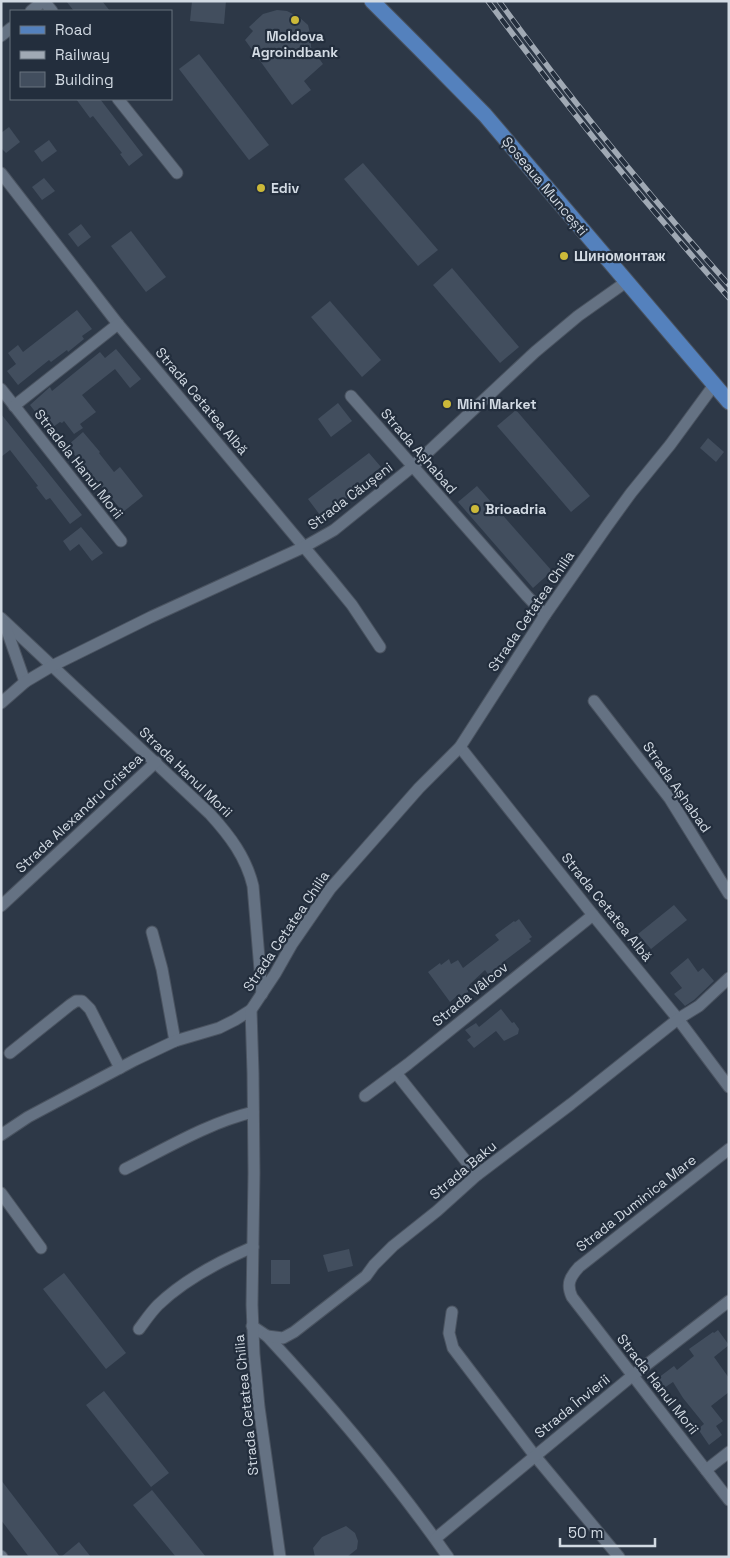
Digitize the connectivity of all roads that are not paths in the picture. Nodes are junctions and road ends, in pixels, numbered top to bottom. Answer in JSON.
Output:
{"nodes":[{"id":1,"x":44,"y":1,"type":"edge"},
{"id":2,"x":372,"y":1,"type":"edge"},
{"id":3,"x":32,"y":10,"type":"edge"},
{"id":4,"x":119,"y":100,"type":"edge"},
{"id":5,"x":1,"y":173,"type":"edge"},
{"id":6,"x":177,"y":173,"type":"dead end"},
{"id":7,"x":626,"y":282,"type":"junction"},
{"id":8,"x":118,"y":324,"type":"junction"},
{"id":9,"x":714,"y":385,"type":"junction"},
{"id":10,"x":1,"y":389,"type":"edge"},
{"id":11,"x":351,"y":396,"type":"dead end"},
{"id":12,"x":729,"y":402,"type":"edge"},
{"id":13,"x":14,"y":406,"type":"junction"},
{"id":14,"x":412,"y":467,"type":"junction"},
{"id":15,"x":121,"y":541,"type":"dead end"},
{"id":16,"x":304,"y":548,"type":"junction"},
{"id":17,"x":545,"y":615,"type":"junction"},
{"id":18,"x":2,"y":619,"type":"edge"},
{"id":19,"x":380,"y":647,"type":"dead end"},
{"id":20,"x":52,"y":666,"type":"junction"},
{"id":21,"x":25,"y":682,"type":"junction"},
{"id":22,"x":594,"y":701,"type":"dead end"},
{"id":23,"x":1,"y":703,"type":"edge"},
{"id":24,"x":460,"y":747,"type":"junction"},
{"id":25,"x":156,"y":762,"type":"junction"},
{"id":26,"x":729,"y":894,"type":"edge"},
{"id":27,"x":1,"y":906,"type":"edge"},
{"id":28,"x":593,"y":915,"type":"junction"},
{"id":29,"x":152,"y":932,"type":"dead end"},
{"id":30,"x":729,"y":978,"type":"edge"},
{"id":31,"x":262,"y":994,"type":"junction"},
{"id":32,"x":251,"y":1010,"type":"junction"},
{"id":33,"x":678,"y":1019,"type":"junction"},
{"id":34,"x":175,"y":1041,"type":"junction"},
{"id":35,"x":10,"y":1053,"type":"dead end"},
{"id":36,"x":120,"y":1068,"type":"junction"},
{"id":37,"x":396,"y":1073,"type":"junction"},
{"id":38,"x":729,"y":1087,"type":"edge"},
{"id":39,"x":365,"y":1096,"type":"dead end"},
{"id":40,"x":253,"y":1112,"type":"junction"},
{"id":41,"x":1,"y":1136,"type":"edge"},
{"id":42,"x":729,"y":1149,"type":"edge"},
{"id":43,"x":126,"y":1169,"type":"dead end"},
{"id":44,"x":477,"y":1175,"type":"junction"},
{"id":45,"x":1,"y":1193,"type":"edge"},
{"id":46,"x":253,"y":1247,"type":"junction"},
{"id":47,"x":41,"y":1248,"type":"dead end"},
{"id":48,"x":568,"y":1284,"type":"joint"},
{"id":49,"x":729,"y":1302,"type":"edge"},
{"id":50,"x":452,"y":1312,"type":"dead end"},
{"id":51,"x":252,"y":1326,"type":"junction"},
{"id":52,"x":138,"y":1329,"type":"dead end"},
{"id":53,"x":268,"y":1336,"type":"junction"},
{"id":54,"x":632,"y":1376,"type":"junction"},
{"id":55,"x":729,"y":1452,"type":"edge"},
{"id":56,"x":535,"y":1456,"type":"junction"},
{"id":57,"x":706,"y":1470,"type":"junction"},
{"id":58,"x":729,"y":1500,"type":"edge"},
{"id":59,"x":436,"y":1538,"type":"junction"},
{"id":60,"x":280,"y":1557,"type":"edge"},
{"id":61,"x":448,"y":1557,"type":"edge"},
{"id":62,"x":619,"y":1557,"type":"edge"}],
"edges":[{"from":1,"to":3,"type":"street"},
{"from":2,"to":7,"type":"main road","name":"Șoseaua Muncești"},
{"from":4,"to":6,"type":"street"},
{"from":5,"to":8,"type":"street","name":"Strada Cetatea Albă"},
{"from":7,"to":9,"type":"main road","name":"Șoseaua Muncești"},
{"from":7,"to":14,"type":"street","name":"Strada Căușeni"},
{"from":8,"to":13,"type":"street","name":"Stradela Hanul Morii"},
{"from":8,"to":16,"type":"street","name":"Strada Cetatea Albă"},
{"from":9,"to":12,"type":"main road","name":"Șoseaua Muncești"},
{"from":9,"to":17,"type":"street","name":"Strada Cetatea Chilia"},
{"from":10,"to":13,"type":"street","name":"Stradela Hanul Morii"},
{"from":11,"to":14,"type":"street","name":"Strada Așhabad"},
{"from":13,"to":15,"type":"street","name":"Stradela Hanul Morii"},
{"from":14,"to":16,"type":"street","name":"Strada Căușeni"},
{"from":14,"to":17,"type":"street","name":"Strada Așhabad"},
{"from":16,"to":19,"type":"street","name":"Strada Cetatea Albă"},
{"from":16,"to":20,"type":"street","name":"Strada Căușeni"},
{"from":17,"to":24,"type":"street","name":"Strada Cetatea Chilia"},
{"from":18,"to":20,"type":"street","name":"Strada Hanul Morii"},
{"from":18,"to":21,"type":"street"},
{"from":20,"to":21,"type":"street","name":"Strada Căușeni"},
{"from":20,"to":25,"type":"street","name":"Strada Hanul Morii"},
{"from":21,"to":23,"type":"street","name":"Strada Căușeni"},
{"from":22,"to":26,"type":"street","name":"Strada Așhabad"},
{"from":24,"to":28,"type":"street","name":"Strada Cetatea Albă"},
{"from":24,"to":31,"type":"street","name":"Strada Cetatea Chilia"},
{"from":25,"to":27,"type":"street","name":"Strada Alexandru Cristea"},
{"from":25,"to":31,"type":"street","name":"Strada Hanul Morii"},
{"from":28,"to":33,"type":"street","name":"Strada Cetatea Albă"},
{"from":28,"to":37,"type":"street","name":"Strada Vâlcov"},
{"from":29,"to":34,"type":"street"},
{"from":30,"to":33,"type":"street"},
{"from":31,"to":32,"type":"street","name":"Strada Cetatea Chilia"},
{"from":32,"to":34,"type":"street"},
{"from":32,"to":40,"type":"street","name":"Strada Cetatea Chilia"},
{"from":33,"to":38,"type":"street","name":"Strada Cetatea Albă"},
{"from":33,"to":44,"type":"street","name":"Strada Baku"},
{"from":34,"to":36,"type":"street"},
{"from":35,"to":36,"type":"street"},
{"from":36,"to":41,"type":"street"},
{"from":37,"to":39,"type":"street","name":"Strada Vâlcov"},
{"from":37,"to":44,"type":"street"},
{"from":40,"to":43,"type":"street"},
{"from":40,"to":46,"type":"street","name":"Strada Cetatea Chilia"},
{"from":42,"to":48,"type":"street","name":"Strada Duminica Mare"},
{"from":44,"to":53,"type":"street","name":"Strada Baku"},
{"from":45,"to":47,"type":"street"},
{"from":46,"to":51,"type":"street","name":"Strada Cetatea Chilia"},
{"from":46,"to":52,"type":"street"},
{"from":48,"to":54,"type":"street","name":"Strada Hanul Morii"},
{"from":49,"to":54,"type":"street","name":"Strada Învierii"},
{"from":50,"to":56,"type":"street"},
{"from":51,"to":53,"type":"street"},
{"from":51,"to":60,"type":"street","name":"Strada Cetatea Chilia"},
{"from":53,"to":59,"type":"street"},
{"from":54,"to":56,"type":"street","name":"Strada Învierii"},
{"from":54,"to":57,"type":"street","name":"Strada Hanul Morii"},
{"from":55,"to":57,"type":"street"},
{"from":56,"to":59,"type":"street","name":"Strada Învierii"},
{"from":56,"to":62,"type":"street"},
{"from":57,"to":58,"type":"street","name":"Strada Hanul Morii"},
{"from":59,"to":61,"type":"street"}]}
